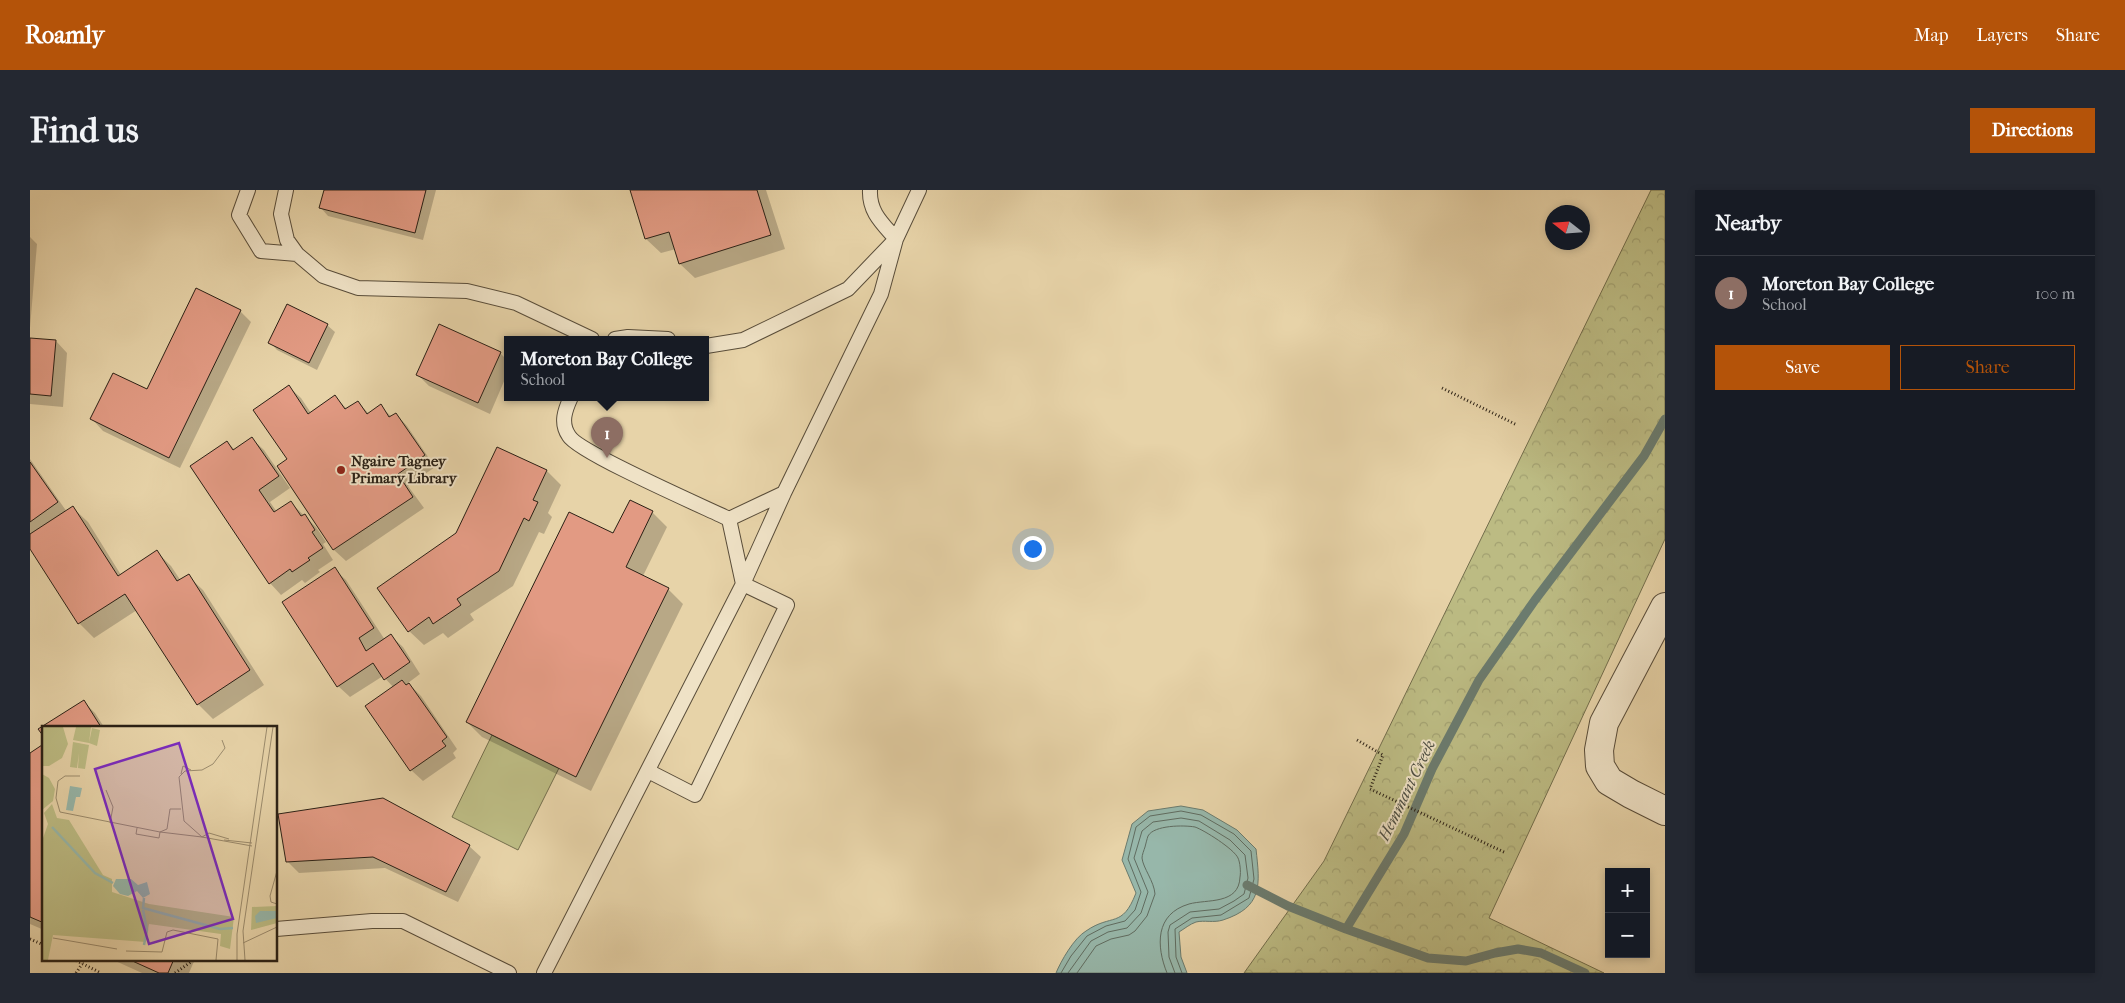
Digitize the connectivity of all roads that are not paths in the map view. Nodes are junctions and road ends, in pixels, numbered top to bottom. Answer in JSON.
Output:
{"nodes":[{"id":1,"x":248,"y":190,"type":"edge"},
{"id":2,"x":286,"y":190,"type":"edge"},
{"id":3,"x":870,"y":190,"type":"edge"},
{"id":4,"x":919,"y":190,"type":"edge"},
{"id":5,"x":896,"y":239,"type":"junction"},
{"id":6,"x":296,"y":254,"type":"junction"},
{"id":7,"x":586,"y":336,"type":"edge"},
{"id":8,"x":709,"y":346,"type":"edge"},
{"id":9,"x":569,"y":401,"type":"edge"},
{"id":10,"x":784,"y":493,"type":"junction"},
{"id":11,"x":729,"y":519,"type":"junction"},
{"id":12,"x":743,"y":584,"type":"junction"},
{"id":13,"x":1665,"y":607,"type":"edge"},
{"id":14,"x":648,"y":771,"type":"junction"},
{"id":15,"x":1665,"y":811,"type":"edge"},
{"id":16,"x":278,"y":929,"type":"edge"},
{"id":17,"x":509,"y":973,"type":"edge"},
{"id":18,"x":544,"y":973,"type":"edge"}],
"edges":[{"from":1,"to":6,"type":"lane"},
{"from":2,"to":6,"type":"lane"},
{"from":3,"to":5,"type":"lane"},
{"from":4,"to":5,"type":"lane"},
{"from":5,"to":8,"type":"lane"},
{"from":5,"to":10,"type":"lane"},
{"from":6,"to":7,"type":"lane"},
{"from":9,"to":11,"type":"lane"},
{"from":10,"to":11,"type":"lane"},
{"from":10,"to":12,"type":"lane"},
{"from":11,"to":12,"type":"lane"},
{"from":12,"to":14,"type":"lane"},
{"from":12,"to":14,"type":"lane"},
{"from":13,"to":15,"type":"street"},
{"from":14,"to":18,"type":"lane"},
{"from":16,"to":17,"type":"lane"}]}
